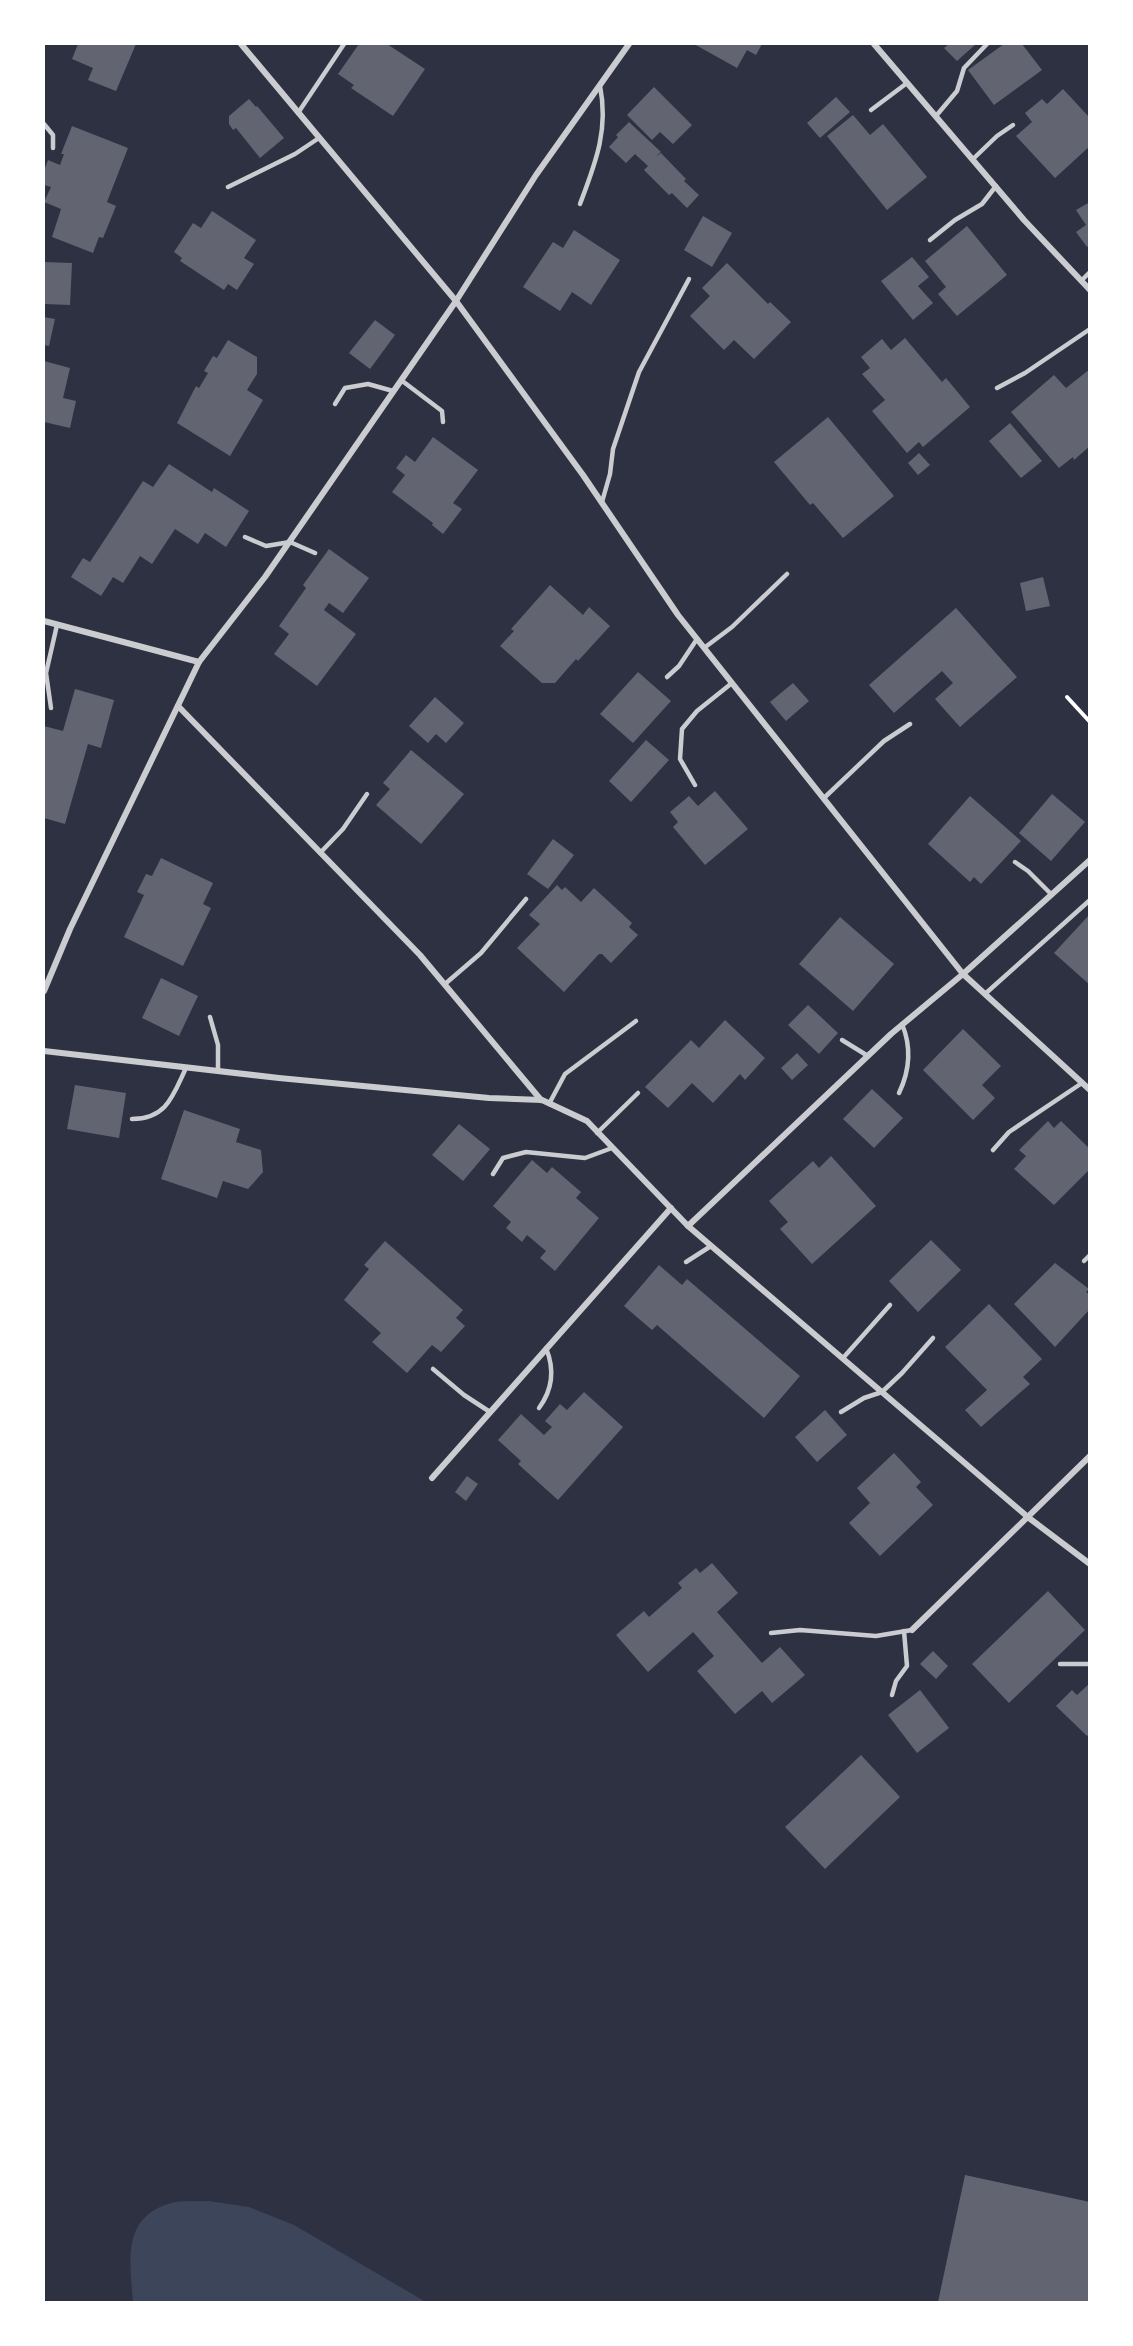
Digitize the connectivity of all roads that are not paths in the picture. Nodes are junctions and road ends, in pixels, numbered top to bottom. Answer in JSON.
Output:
{"nodes":[{"id":1,"x":241,"y":44,"type":"edge"},
{"id":2,"x":344,"y":44,"type":"edge"},
{"id":3,"x":629,"y":44,"type":"edge"},
{"id":4,"x":874,"y":44,"type":"edge"},
{"id":5,"x":987,"y":44,"type":"edge"},
{"id":6,"x":907,"y":83,"type":"junction"},
{"id":7,"x":600,"y":86,"type":"junction"},
{"id":8,"x":871,"y":110,"type":"dead end"},
{"id":9,"x":298,"y":113,"type":"junction"},
{"id":10,"x":936,"y":116,"type":"junction"},
{"id":11,"x":44,"y":124,"type":"edge"},
{"id":12,"x":1013,"y":125,"type":"dead end"},
{"id":13,"x":319,"y":138,"type":"junction"},
{"id":14,"x":53,"y":148,"type":"dead end"},
{"id":15,"x":973,"y":159,"type":"junction"},
{"id":16,"x":996,"y":186,"type":"junction"},
{"id":17,"x":228,"y":187,"type":"dead end"},
{"id":18,"x":580,"y":204,"type":"dead end"},
{"id":19,"x":930,"y":240,"type":"dead end"},
{"id":20,"x":1089,"y":272,"type":"edge"},
{"id":21,"x":689,"y":279,"type":"dead end"},
{"id":22,"x":1081,"y":281,"type":"junction"},
{"id":23,"x":1089,"y":290,"type":"edge"},
{"id":24,"x":456,"y":301,"type":"junction"},
{"id":25,"x":1089,"y":329,"type":"edge"},
{"id":26,"x":401,"y":380,"type":"junction"},
{"id":27,"x":997,"y":388,"type":"dead end"},
{"id":28,"x":393,"y":391,"type":"junction"},
{"id":29,"x":335,"y":404,"type":"dead end"},
{"id":30,"x":443,"y":422,"type":"dead end"},
{"id":31,"x":602,"y":502,"type":"junction"},
{"id":32,"x":245,"y":537,"type":"dead end"},
{"id":33,"x":290,"y":542,"type":"junction"},
{"id":34,"x":315,"y":553,"type":"dead end"},
{"id":35,"x":788,"y":574,"type":"dead end"},
{"id":36,"x":44,"y":621,"type":"edge"},
{"id":37,"x":57,"y":625,"type":"junction"},
{"id":38,"x":697,"y":639,"type":"junction"},
{"id":39,"x":704,"y":648,"type":"junction"},
{"id":40,"x":199,"y":662,"type":"junction"},
{"id":41,"x":667,"y":677,"type":"dead end"},
{"id":42,"x":732,"y":683,"type":"junction"},
{"id":43,"x":178,"y":706,"type":"junction"},
{"id":44,"x":51,"y":708,"type":"dead end"},
{"id":45,"x":910,"y":724,"type":"dead end"},
{"id":46,"x":695,"y":785,"type":"dead end"},
{"id":47,"x":367,"y":794,"type":"dead end"},
{"id":48,"x":824,"y":798,"type":"junction"},
{"id":49,"x":320,"y":853,"type":"junction"},
{"id":50,"x":1089,"y":860,"type":"edge"},
{"id":51,"x":1015,"y":862,"type":"dead end"},
{"id":52,"x":1050,"y":894,"type":"junction"},
{"id":53,"x":526,"y":899,"type":"dead end"},
{"id":54,"x":1089,"y":900,"type":"edge"},
{"id":55,"x":963,"y":974,"type":"junction"},
{"id":56,"x":445,"y":984,"type":"junction"},
{"id":57,"x":44,"y":991,"type":"edge"},
{"id":58,"x":985,"y":994,"type":"junction"},
{"id":59,"x":210,"y":1017,"type":"dead end"},
{"id":60,"x":636,"y":1021,"type":"dead end"},
{"id":61,"x":902,"y":1024,"type":"junction"},
{"id":62,"x":842,"y":1040,"type":"dead end"},
{"id":63,"x":44,"y":1051,"type":"edge"},
{"id":64,"x":868,"y":1056,"type":"junction"},
{"id":65,"x":186,"y":1068,"type":"junction"},
{"id":66,"x":218,"y":1071,"type":"junction"},
{"id":67,"x":1082,"y":1083,"type":"junction"},
{"id":68,"x":1089,"y":1090,"type":"edge"},
{"id":69,"x":638,"y":1093,"type":"dead end"},
{"id":70,"x":899,"y":1093,"type":"dead end"},
{"id":71,"x":542,"y":1100,"type":"junction"},
{"id":72,"x":549,"y":1104,"type":"junction"},
{"id":73,"x":132,"y":1119,"type":"dead end"},
{"id":74,"x":597,"y":1133,"type":"junction"},
{"id":75,"x":612,"y":1148,"type":"junction"},
{"id":76,"x":993,"y":1150,"type":"dead end"},
{"id":77,"x":493,"y":1174,"type":"dead end"},
{"id":78,"x":671,"y":1208,"type":"junction"},
{"id":79,"x":688,"y":1226,"type":"junction"},
{"id":80,"x":711,"y":1246,"type":"junction"},
{"id":81,"x":1089,"y":1254,"type":"edge"},
{"id":82,"x":1084,"y":1261,"type":"dead end"},
{"id":83,"x":686,"y":1262,"type":"dead end"},
{"id":84,"x":890,"y":1305,"type":"dead end"},
{"id":85,"x":933,"y":1338,"type":"dead end"},
{"id":86,"x":546,"y":1348,"type":"junction"},
{"id":87,"x":843,"y":1358,"type":"junction"},
{"id":88,"x":433,"y":1369,"type":"dead end"},
{"id":89,"x":882,"y":1392,"type":"junction"},
{"id":90,"x":539,"y":1408,"type":"dead end"},
{"id":91,"x":490,"y":1412,"type":"junction"},
{"id":92,"x":841,"y":1412,"type":"dead end"},
{"id":93,"x":1089,"y":1456,"type":"edge"},
{"id":94,"x":432,"y":1478,"type":"dead end"},
{"id":95,"x":1029,"y":1518,"type":"junction"},
{"id":96,"x":1089,"y":1564,"type":"edge"},
{"id":97,"x":912,"y":1630,"type":"joint"},
{"id":98,"x":904,"y":1631,"type":"junction"},
{"id":99,"x":771,"y":1633,"type":"dead end"},
{"id":100,"x":1060,"y":1664,"type":"dead end"},
{"id":101,"x":1089,"y":1664,"type":"edge"},
{"id":102,"x":892,"y":1695,"type":"dead end"}],
"edges":[{"from":1,"to":9,"type":"street"},
{"from":2,"to":9,"type":"lane"},
{"from":3,"to":7,"type":"street"},
{"from":4,"to":6,"type":"street"},
{"from":5,"to":10,"type":"lane"},
{"from":6,"to":8,"type":"lane"},
{"from":6,"to":10,"type":"street"},
{"from":7,"to":18,"type":"lane"},
{"from":7,"to":24,"type":"street"},
{"from":9,"to":13,"type":"street"},
{"from":10,"to":15,"type":"street"},
{"from":11,"to":14,"type":"lane"},
{"from":12,"to":15,"type":"lane"},
{"from":13,"to":17,"type":"lane"},
{"from":13,"to":24,"type":"street"},
{"from":15,"to":16,"type":"street"},
{"from":16,"to":19,"type":"lane"},
{"from":16,"to":22,"type":"street"},
{"from":20,"to":22,"type":"lane"},
{"from":21,"to":31,"type":"lane"},
{"from":22,"to":23,"type":"street"},
{"from":24,"to":26,"type":"street"},
{"from":24,"to":31,"type":"street"},
{"from":25,"to":27,"type":"lane"},
{"from":26,"to":28,"type":"street"},
{"from":26,"to":30,"type":"lane"},
{"from":28,"to":29,"type":"lane"},
{"from":28,"to":33,"type":"street"},
{"from":31,"to":38,"type":"street"},
{"from":32,"to":33,"type":"lane"},
{"from":33,"to":34,"type":"lane"},
{"from":33,"to":40,"type":"street"},
{"from":35,"to":39,"type":"lane"},
{"from":36,"to":37,"type":"street"},
{"from":37,"to":40,"type":"street"},
{"from":37,"to":44,"type":"lane"},
{"from":38,"to":39,"type":"street"},
{"from":38,"to":41,"type":"lane"},
{"from":39,"to":42,"type":"street"},
{"from":40,"to":43,"type":"street"},
{"from":42,"to":46,"type":"lane"},
{"from":42,"to":48,"type":"street"},
{"from":43,"to":49,"type":"street"},
{"from":43,"to":57,"type":"street"},
{"from":45,"to":48,"type":"lane"},
{"from":47,"to":49,"type":"lane"},
{"from":48,"to":55,"type":"street"},
{"from":49,"to":56,"type":"street"},
{"from":50,"to":52,"type":"street"},
{"from":51,"to":52,"type":"lane"},
{"from":52,"to":55,"type":"street"},
{"from":53,"to":56,"type":"lane"},
{"from":54,"to":58,"type":"lane"},
{"from":55,"to":58,"type":"street"},
{"from":55,"to":61,"type":"street"},
{"from":56,"to":71,"type":"street"},
{"from":58,"to":67,"type":"street"},
{"from":59,"to":66,"type":"lane"},
{"from":60,"to":72,"type":"lane"},
{"from":61,"to":64,"type":"street"},
{"from":61,"to":70,"type":"lane"},
{"from":62,"to":64,"type":"lane"},
{"from":63,"to":65,"type":"street"},
{"from":64,"to":79,"type":"street"},
{"from":65,"to":66,"type":"street"},
{"from":65,"to":73,"type":"lane"},
{"from":66,"to":71,"type":"street"},
{"from":67,"to":68,"type":"street"},
{"from":67,"to":76,"type":"lane"},
{"from":69,"to":74,"type":"lane"},
{"from":71,"to":72,"type":"street"},
{"from":72,"to":74,"type":"street"},
{"from":74,"to":75,"type":"street"},
{"from":75,"to":77,"type":"lane"},
{"from":75,"to":78,"type":"street"},
{"from":78,"to":79,"type":"street"},
{"from":78,"to":86,"type":"street"},
{"from":79,"to":80,"type":"street"},
{"from":80,"to":83,"type":"lane"},
{"from":80,"to":87,"type":"street"},
{"from":81,"to":82,"type":"lane"},
{"from":84,"to":87,"type":"lane"},
{"from":85,"to":89,"type":"lane"},
{"from":86,"to":90,"type":"lane"},
{"from":86,"to":91,"type":"street"},
{"from":87,"to":89,"type":"street"},
{"from":88,"to":91,"type":"lane"},
{"from":89,"to":92,"type":"lane"},
{"from":89,"to":95,"type":"street"},
{"from":91,"to":94,"type":"street"},
{"from":93,"to":95,"type":"street"},
{"from":95,"to":96,"type":"street"},
{"from":95,"to":97,"type":"street"},
{"from":97,"to":98,"type":"lane"},
{"from":98,"to":99,"type":"lane"},
{"from":98,"to":102,"type":"lane"},
{"from":100,"to":101,"type":"lane"}]}
